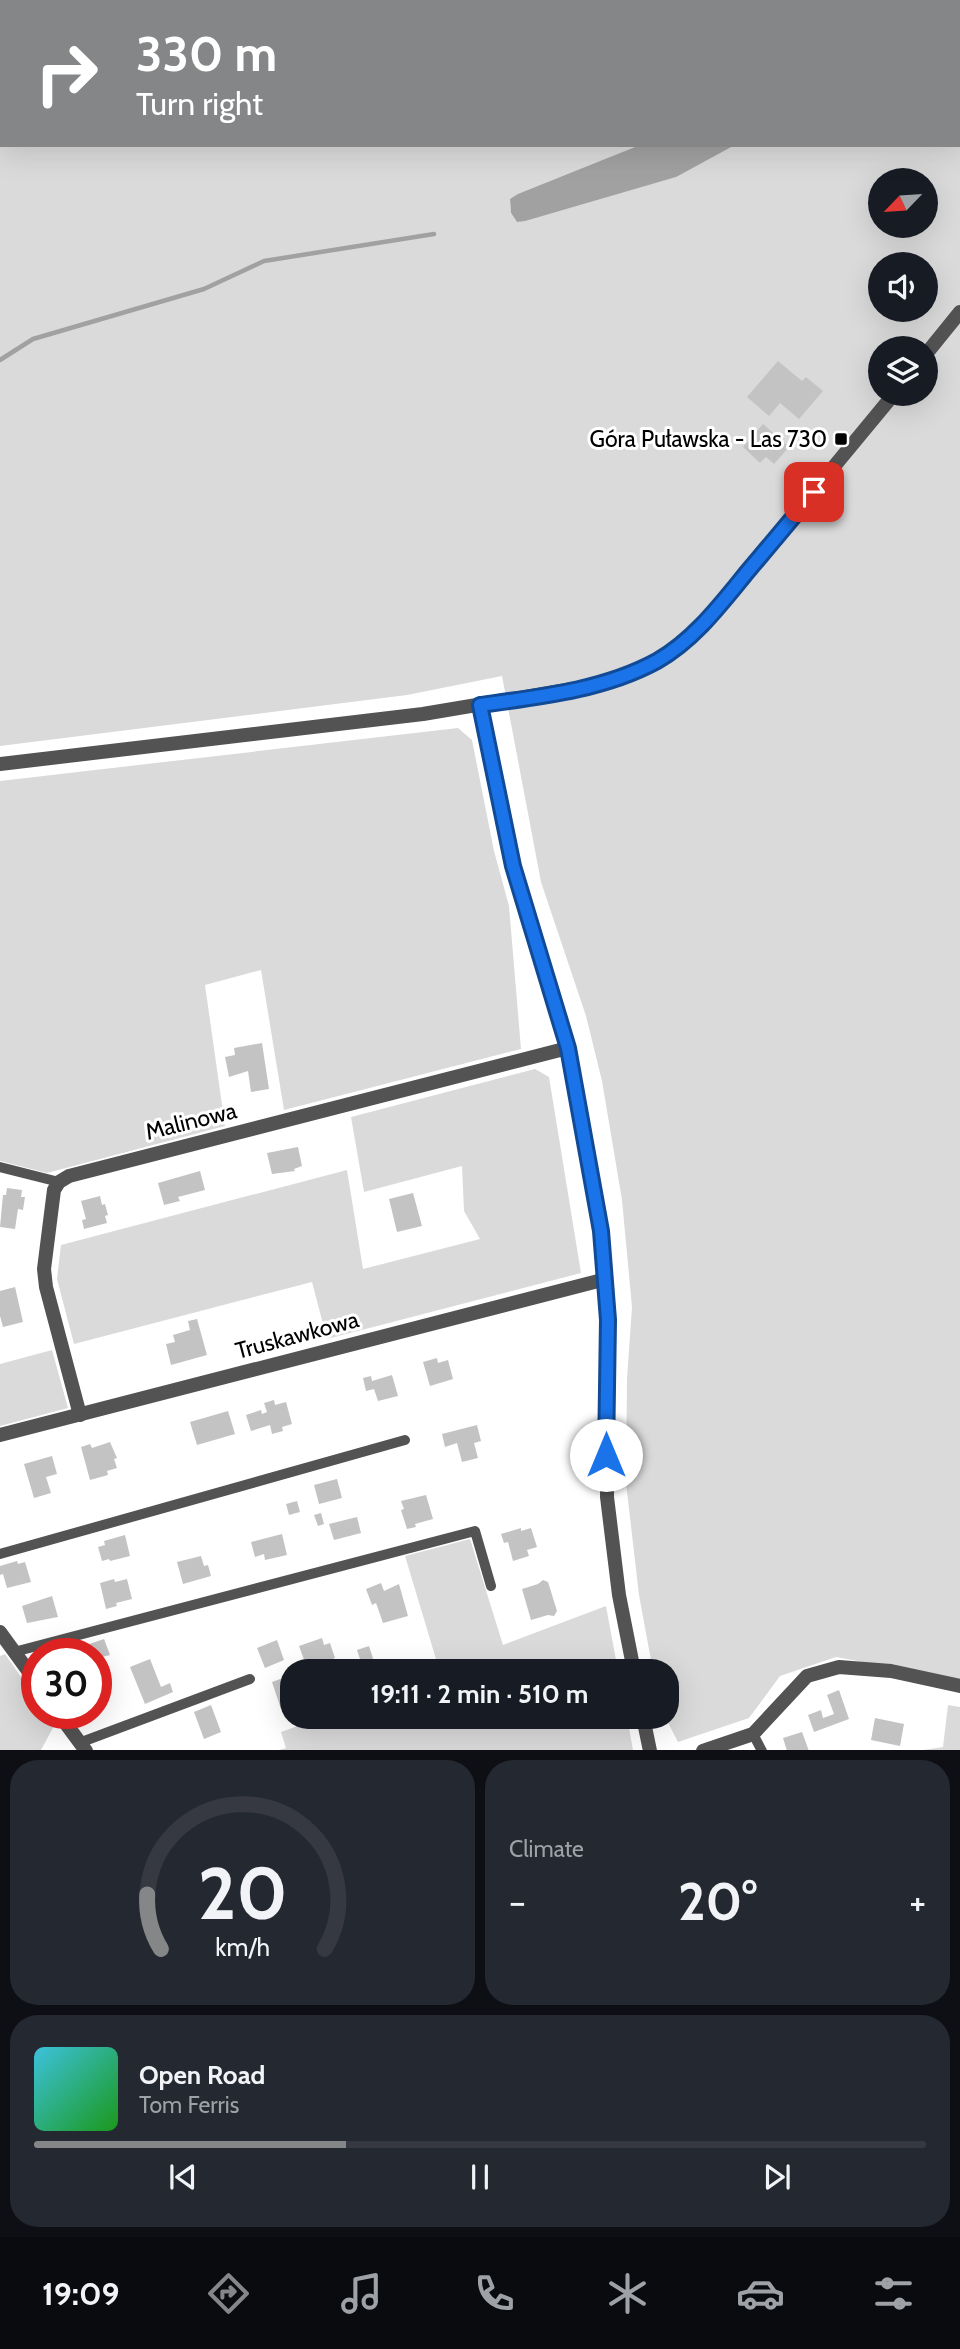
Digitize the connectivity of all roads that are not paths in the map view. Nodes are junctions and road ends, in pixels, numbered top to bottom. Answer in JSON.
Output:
{"nodes":[{"id":1,"x":960,"y":312,"type":"edge"},
{"id":2,"x":938,"y":339,"type":"edge"},
{"id":3,"x":884,"y":406,"type":"edge"},
{"id":4,"x":480,"y":705,"type":"junction"},
{"id":5,"x":0,"y":764,"type":"edge"},
{"id":6,"x":568,"y":1048,"type":"junction"},
{"id":7,"x":0,"y":1167,"type":"edge"},
{"id":8,"x":59,"y":1182,"type":"junction"},
{"id":9,"x":606,"y":1279,"type":"junction"},
{"id":10,"x":80,"y":1415,"type":"junction"},
{"id":11,"x":0,"y":1435,"type":"edge"},
{"id":12,"x":405,"y":1440,"type":"dead end"},
{"id":13,"x":0,"y":1554,"type":"edge"},
{"id":14,"x":491,"y":1586,"type":"dead end"},
{"id":15,"x":0,"y":1632,"type":"edge"},
{"id":16,"x":14,"y":1652,"type":"junction"},
{"id":17,"x":632,"y":1659,"type":"edge"},
{"id":18,"x":21,"y":1662,"type":"edge"},
{"id":19,"x":250,"y":1679,"type":"dead end"},
{"id":20,"x":960,"y":1686,"type":"edge"},
{"id":21,"x":68,"y":1729,"type":"edge"},
{"id":22,"x":645,"y":1729,"type":"edge"},
{"id":23,"x":753,"y":1734,"type":"junction"},
{"id":24,"x":79,"y":1748,"type":"edge"},
{"id":25,"x":650,"y":1750,"type":"edge"},
{"id":26,"x":706,"y":1750,"type":"edge"},
{"id":27,"x":761,"y":1750,"type":"edge"}],
"edges":[{"from":1,"to":2,"type":"street"},
{"from":3,"to":4,"type":"street"},
{"from":4,"to":5,"type":"street"},
{"from":4,"to":6,"type":"street"},
{"from":6,"to":8,"type":"street","name":"Malinowa"},
{"from":6,"to":9,"type":"street"},
{"from":7,"to":8,"type":"lane"},
{"from":8,"to":10,"type":"street"},
{"from":9,"to":10,"type":"street","name":"Truskawkowa"},
{"from":9,"to":17,"type":"street"},
{"from":10,"to":11,"type":"street","name":"Truskawkowa"},
{"from":12,"to":13,"type":"lane"},
{"from":14,"to":16,"type":"lane"},
{"from":15,"to":16,"type":"street"},
{"from":16,"to":18,"type":"street"},
{"from":19,"to":24,"type":"lane"},
{"from":20,"to":23,"type":"street"},
{"from":21,"to":24,"type":"street"},
{"from":22,"to":25,"type":"street"},
{"from":23,"to":26,"type":"street"},
{"from":23,"to":27,"type":"lane"}]}
